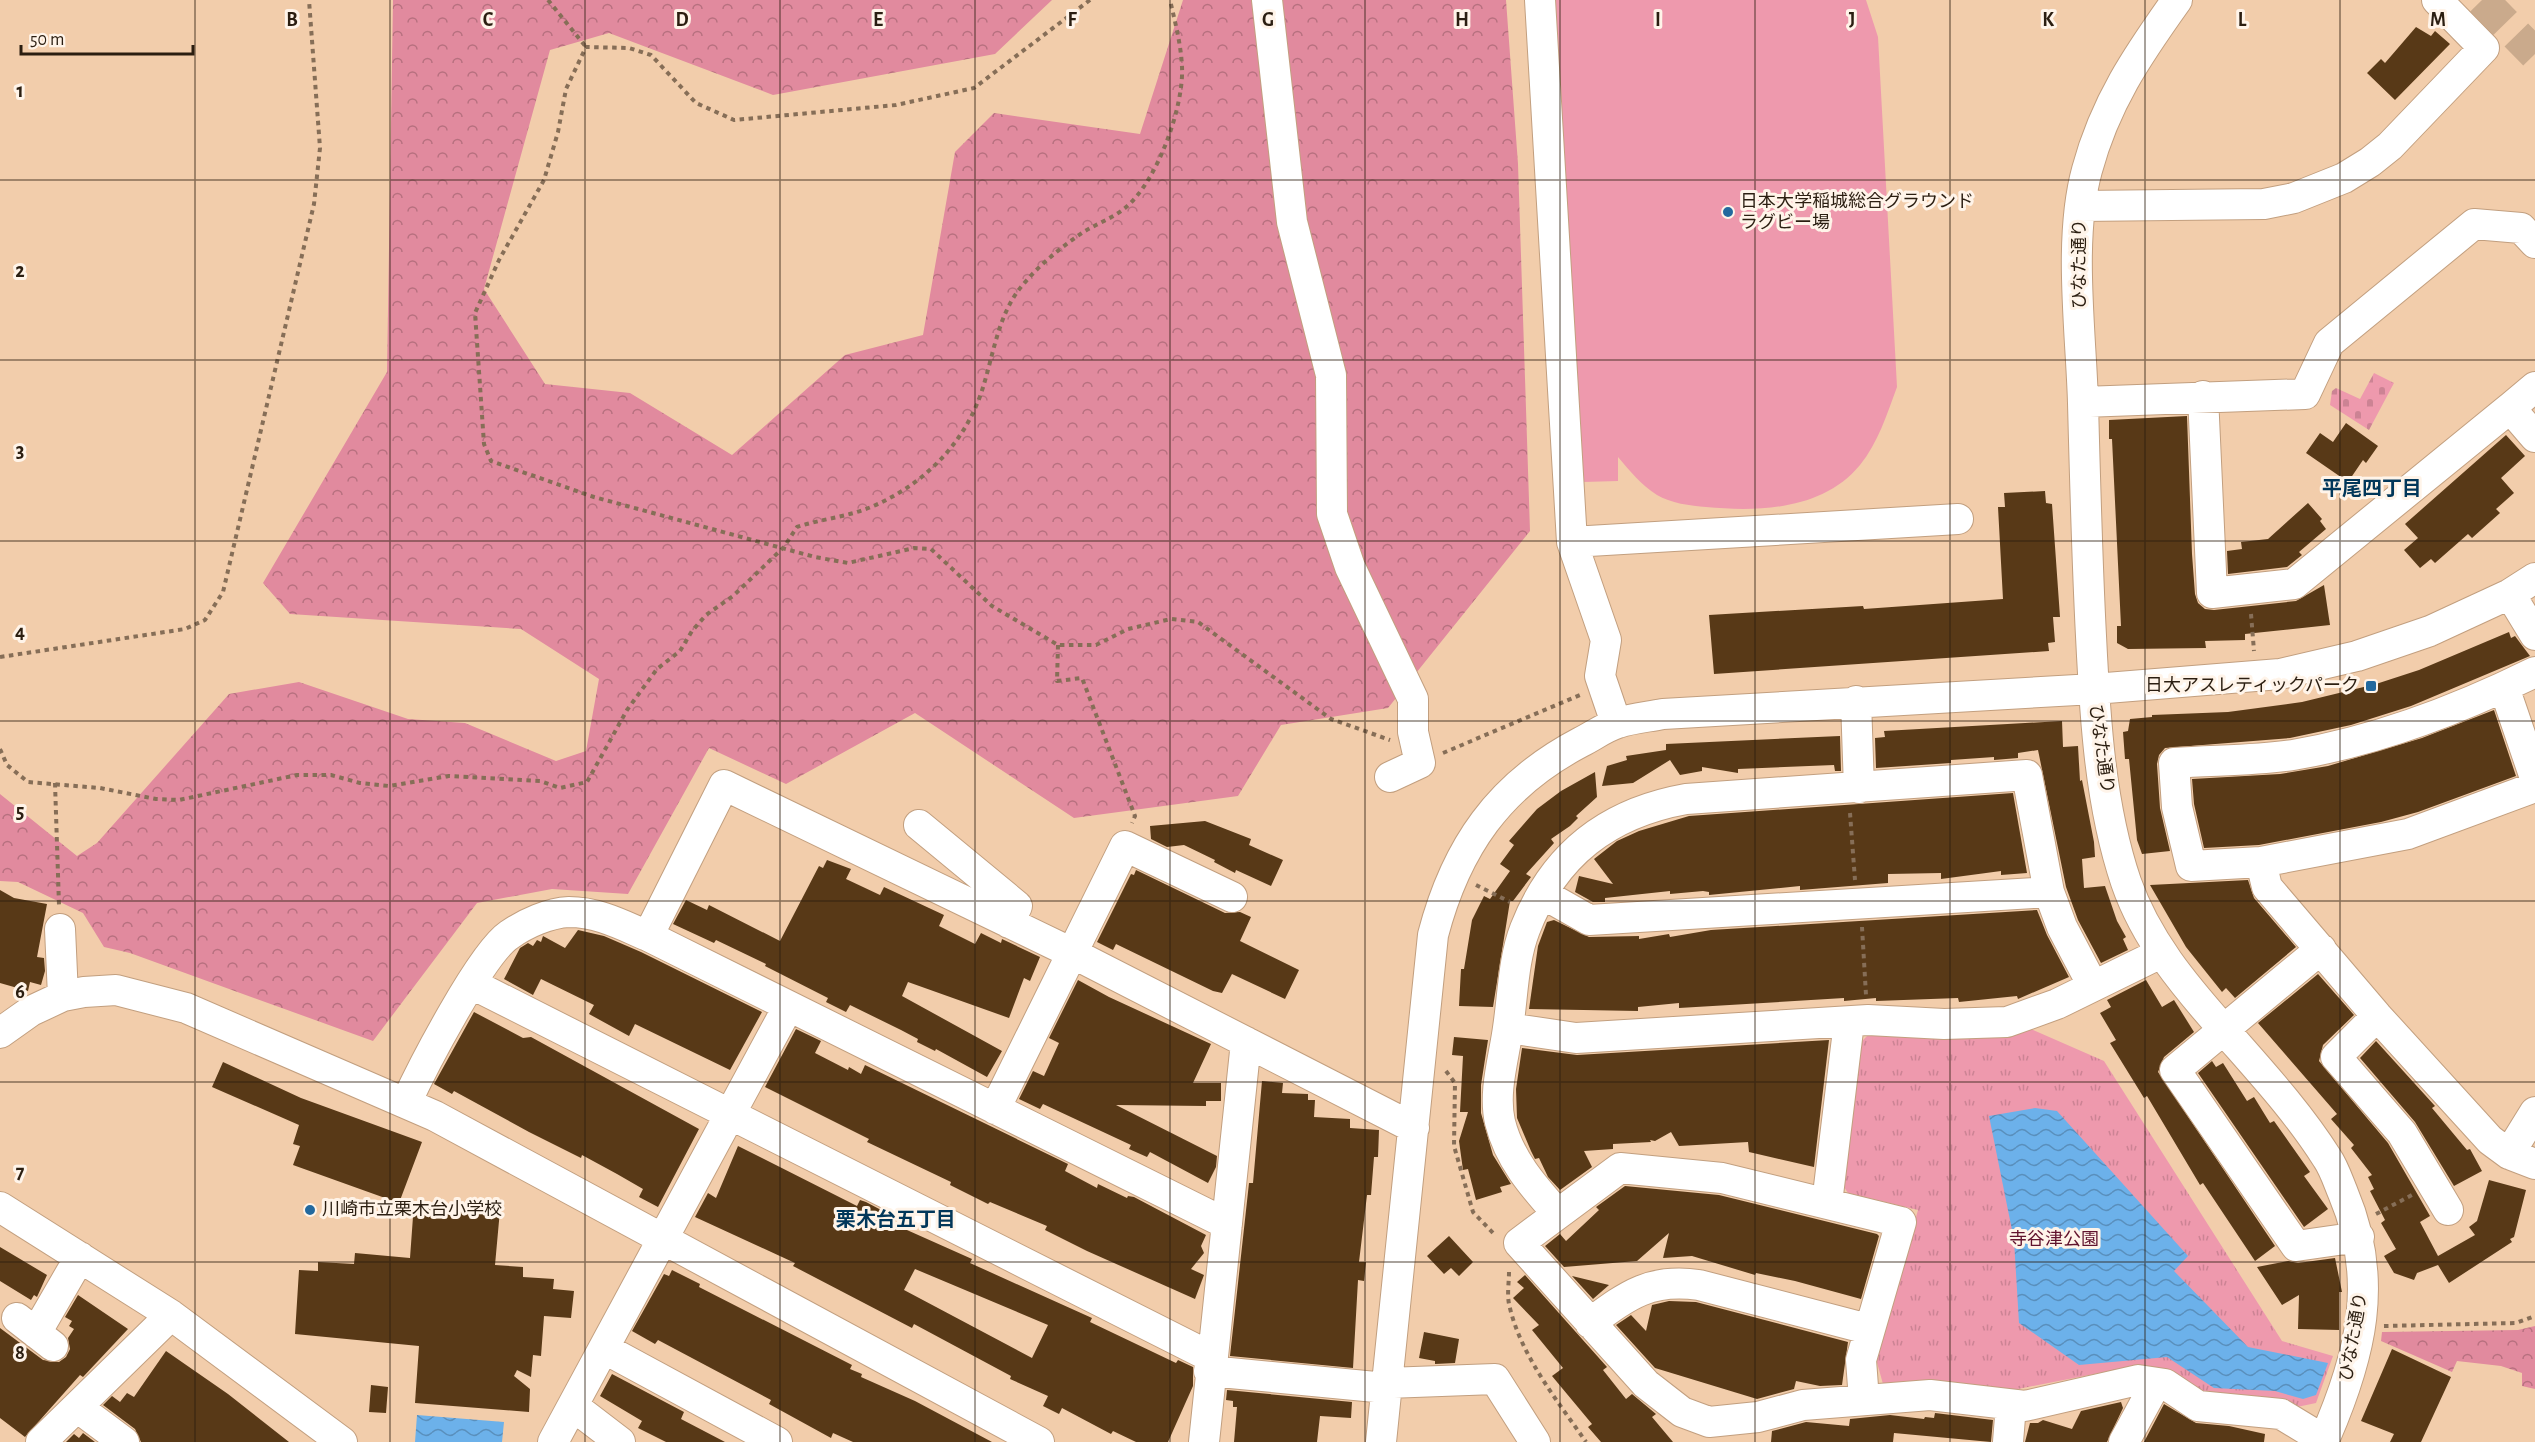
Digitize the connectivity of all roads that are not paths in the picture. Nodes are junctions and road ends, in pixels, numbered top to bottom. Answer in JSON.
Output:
{"nodes":[{"id":1,"x":1267,"y":0,"type":"edge"},
{"id":2,"x":1540,"y":0,"type":"edge"},
{"id":3,"x":2177,"y":0,"type":"edge"},
{"id":4,"x":2437,"y":0,"type":"edge"},
{"id":5,"x":2080,"y":206,"type":"junction"},
{"id":6,"x":2535,"y":243,"type":"edge"},
{"id":7,"x":2535,"y":387,"type":"edge"},
{"id":8,"x":2203,"y":396,"type":"junction"},
{"id":9,"x":2083,"y":402,"type":"junction"},
{"id":10,"x":2510,"y":408,"type":"junction"},
{"id":11,"x":2535,"y":437,"type":"edge"},
{"id":12,"x":1958,"y":519,"type":"dead end"},
{"id":13,"x":1572,"y":542,"type":"junction"},
{"id":14,"x":2535,"y":578,"type":"edge"},
{"id":15,"x":2510,"y":594,"type":"junction"},
{"id":16,"x":2535,"y":635,"type":"edge"},
{"id":17,"x":2535,"y":672,"type":"edge"},
{"id":18,"x":2504,"y":687,"type":"junction"},
{"id":19,"x":2094,"y":689,"type":"junction"},
{"id":20,"x":1856,"y":701,"type":"junction"},
{"id":21,"x":1616,"y":723,"type":"junction"},
{"id":22,"x":1390,"y":777,"type":"dead end"},
{"id":23,"x":2535,"y":778,"type":"edge"},
{"id":24,"x":2535,"y":787,"type":"edge"},
{"id":25,"x":1854,"y":788,"type":"junction"},
{"id":26,"x":919,"y":825,"type":"dead end"},
{"id":27,"x":2261,"y":862,"type":"junction"},
{"id":28,"x":2049,"y":892,"type":"junction"},
{"id":29,"x":1232,"y":897,"type":"dead end"},
{"id":30,"x":1538,"y":904,"type":"junction"},
{"id":31,"x":1009,"y":923,"type":"junction"},
{"id":32,"x":60,"y":929,"type":"road end"},
{"id":33,"x":648,"y":936,"type":"junction"},
{"id":34,"x":2321,"y":949,"type":"junction"},
{"id":35,"x":1072,"y":953,"type":"junction"},
{"id":36,"x":2161,"y":954,"type":"junction"},
{"id":37,"x":471,"y":984,"type":"junction"},
{"id":38,"x":2093,"y":986,"type":"junction"},
{"id":39,"x":63,"y":996,"type":"junction"},
{"id":40,"x":788,"y":1007,"type":"junction"},
{"id":41,"x":2377,"y":1016,"type":"junction"},
{"id":42,"x":1858,"y":1021,"type":"junction"},
{"id":43,"x":4,"y":1023,"type":"edge"},
{"id":44,"x":1508,"y":1028,"type":"junction"},
{"id":45,"x":2225,"y":1031,"type":"junction"},
{"id":46,"x":1246,"y":1042,"type":"junction"},
{"id":47,"x":406,"y":1103,"type":"junction"},
{"id":48,"x":995,"y":1110,"type":"junction"},
{"id":49,"x":2535,"y":1112,"type":"edge"},
{"id":50,"x":731,"y":1114,"type":"junction"},
{"id":51,"x":1413,"y":1128,"type":"junction"},
{"id":52,"x":2522,"y":1159,"type":"edge"},
{"id":53,"x":1827,"y":1203,"type":"junction"},
{"id":54,"x":0,"y":1207,"type":"edge"},
{"id":55,"x":2448,"y":1210,"type":"dead end"},
{"id":56,"x":1557,"y":1213,"type":"junction"},
{"id":57,"x":1227,"y":1224,"type":"junction"},
{"id":58,"x":2358,"y":1230,"type":"junction"},
{"id":59,"x":663,"y":1239,"type":"junction"},
{"id":60,"x":80,"y":1257,"type":"junction"},
{"id":61,"x":171,"y":1315,"type":"junction"},
{"id":62,"x":1590,"y":1323,"type":"junction"},
{"id":63,"x":1868,"y":1329,"type":"junction"},
{"id":64,"x":35,"y":1332,"type":"dead end"},
{"id":65,"x":604,"y":1349,"type":"junction"},
{"id":66,"x":1210,"y":1364,"type":"junction"},
{"id":67,"x":2156,"y":1383,"type":"junction"},
{"id":68,"x":1387,"y":1385,"type":"junction"},
{"id":69,"x":1864,"y":1400,"type":"junction"},
{"id":70,"x":2011,"y":1405,"type":"junction"},
{"id":71,"x":573,"y":1406,"type":"junction"},
{"id":72,"x":77,"y":1407,"type":"junction"},
{"id":73,"x":1021,"y":1438,"type":"edge"},
{"id":74,"x":2324,"y":1441,"type":"edge"},
{"id":75,"x":41,"y":1442,"type":"edge"},
{"id":76,"x":124,"y":1442,"type":"edge"},
{"id":77,"x":342,"y":1442,"type":"edge"},
{"id":78,"x":553,"y":1442,"type":"edge"},
{"id":79,"x":620,"y":1442,"type":"edge"},
{"id":80,"x":777,"y":1442,"type":"edge"},
{"id":81,"x":1204,"y":1442,"type":"edge"},
{"id":82,"x":1381,"y":1442,"type":"edge"},
{"id":83,"x":1535,"y":1442,"type":"edge"},
{"id":84,"x":2008,"y":1442,"type":"edge"},
{"id":85,"x":2124,"y":1442,"type":"edge"}],
"edges":[{"from":1,"to":22,"type":"street"},
{"from":2,"to":13,"type":"street"},
{"from":3,"to":5,"type":"street","name":"ひなた通り"},
{"from":4,"to":5,"type":"street"},
{"from":5,"to":9,"type":"street","name":"ひなた通り"},
{"from":6,"to":8,"type":"street"},
{"from":7,"to":10,"type":"street"},
{"from":8,"to":9,"type":"street"},
{"from":8,"to":10,"type":"street"},
{"from":9,"to":19,"type":"street","name":"ひなた通り"},
{"from":10,"to":11,"type":"street"},
{"from":12,"to":13,"type":"street"},
{"from":13,"to":21,"type":"street"},
{"from":14,"to":15,"type":"street"},
{"from":15,"to":16,"type":"street"},
{"from":15,"to":19,"type":"street"},
{"from":17,"to":18,"type":"street"},
{"from":18,"to":23,"type":"street"},
{"from":18,"to":27,"type":"street"},
{"from":19,"to":20,"type":"street"},
{"from":19,"to":36,"type":"street","name":"ひなた通り"},
{"from":20,"to":21,"type":"street"},
{"from":20,"to":25,"type":"street"},
{"from":21,"to":51,"type":"street"},
{"from":24,"to":27,"type":"street"},
{"from":25,"to":28,"type":"street"},
{"from":25,"to":30,"type":"street"},
{"from":26,"to":31,"type":"street"},
{"from":27,"to":34,"type":"street"},
{"from":28,"to":30,"type":"street"},
{"from":28,"to":38,"type":"street"},
{"from":29,"to":35,"type":"street"},
{"from":30,"to":44,"type":"street"},
{"from":31,"to":33,"type":"street"},
{"from":31,"to":35,"type":"street"},
{"from":32,"to":39,"type":"street"},
{"from":33,"to":37,"type":"street"},
{"from":33,"to":40,"type":"street"},
{"from":34,"to":41,"type":"street"},
{"from":34,"to":45,"type":"street"},
{"from":35,"to":46,"type":"street"},
{"from":35,"to":48,"type":"street"},
{"from":36,"to":38,"type":"street"},
{"from":36,"to":45,"type":"street","name":"ひなた通り"},
{"from":37,"to":47,"type":"street"},
{"from":37,"to":50,"type":"street"},
{"from":38,"to":42,"type":"street"},
{"from":39,"to":43,"type":"street"},
{"from":39,"to":47,"type":"street"},
{"from":40,"to":48,"type":"street"},
{"from":40,"to":50,"type":"street"},
{"from":41,"to":52,"type":"street"},
{"from":41,"to":55,"type":"street"},
{"from":42,"to":44,"type":"street"},
{"from":42,"to":53,"type":"street"},
{"from":44,"to":56,"type":"street"},
{"from":45,"to":58,"type":"street","name":"ひなた通り"},
{"from":45,"to":58,"type":"street"},
{"from":46,"to":51,"type":"street"},
{"from":46,"to":57,"type":"street"},
{"from":47,"to":59,"type":"street"},
{"from":48,"to":57,"type":"street"},
{"from":49,"to":52,"type":"street"},
{"from":50,"to":59,"type":"street"},
{"from":50,"to":66,"type":"street"},
{"from":51,"to":68,"type":"street"},
{"from":53,"to":56,"type":"street"},
{"from":53,"to":63,"type":"street"},
{"from":54,"to":60,"type":"street"},
{"from":56,"to":62,"type":"street"},
{"from":57,"to":66,"type":"street"},
{"from":58,"to":74,"type":"street","name":"ひなた通り"},
{"from":59,"to":65,"type":"street"},
{"from":59,"to":73,"type":"street"},
{"from":60,"to":61,"type":"street"},
{"from":60,"to":64,"type":"street"},
{"from":61,"to":72,"type":"street"},
{"from":61,"to":77,"type":"street"},
{"from":62,"to":63,"type":"street"},
{"from":62,"to":69,"type":"street"},
{"from":63,"to":69,"type":"street"},
{"from":65,"to":71,"type":"street"},
{"from":65,"to":80,"type":"street"},
{"from":66,"to":68,"type":"street"},
{"from":66,"to":81,"type":"street"},
{"from":67,"to":70,"type":"street"},
{"from":67,"to":74,"type":"street"},
{"from":67,"to":85,"type":"street"},
{"from":68,"to":82,"type":"street"},
{"from":68,"to":83,"type":"street"},
{"from":69,"to":70,"type":"street"},
{"from":70,"to":84,"type":"street"},
{"from":71,"to":78,"type":"street"},
{"from":71,"to":79,"type":"street"},
{"from":72,"to":75,"type":"street"},
{"from":72,"to":76,"type":"street"}]}
